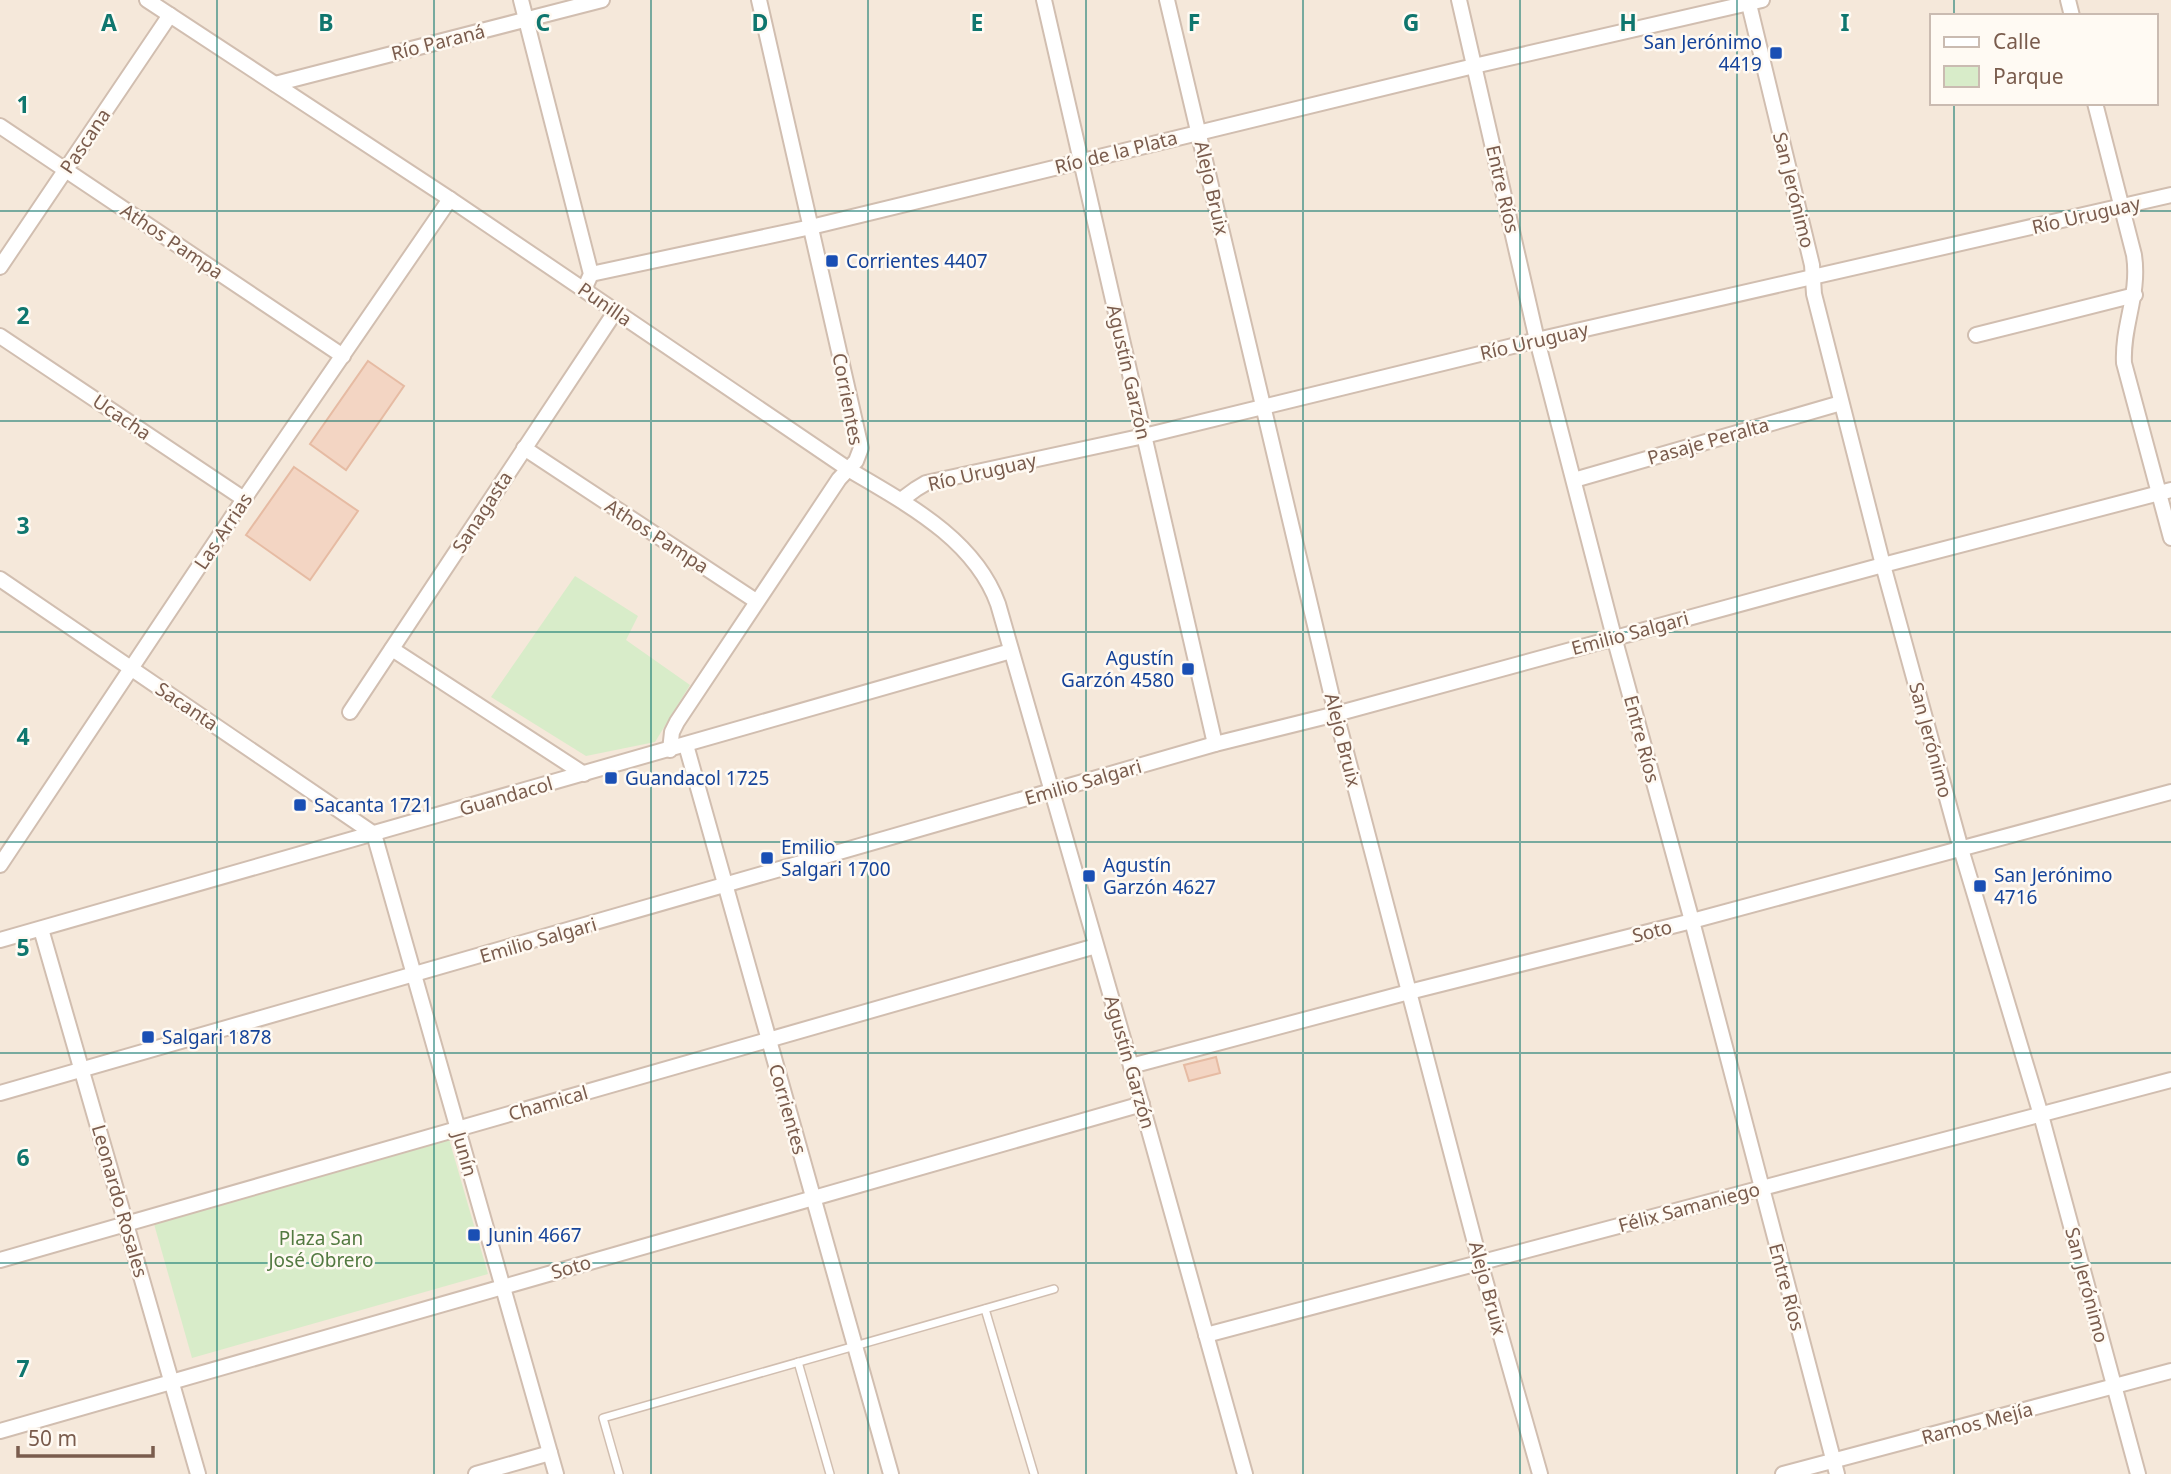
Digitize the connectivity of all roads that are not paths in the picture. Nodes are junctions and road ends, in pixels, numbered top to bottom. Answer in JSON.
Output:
{"nodes":[{"id":1,"x":147,"y":0,"type":"edge"},
{"id":2,"x":521,"y":0,"type":"edge"},
{"id":3,"x":602,"y":0,"type":"edge"},
{"id":4,"x":759,"y":0,"type":"edge"},
{"id":5,"x":1044,"y":0,"type":"edge"},
{"id":6,"x":1167,"y":0,"type":"edge"},
{"id":7,"x":1458,"y":0,"type":"edge"},
{"id":8,"x":1753,"y":1,"type":"edge"},
{"id":9,"x":170,"y":15,"type":"junction"},
{"id":10,"x":526,"y":20,"type":"junction"},
{"id":11,"x":1474,"y":66,"type":"junction"},
{"id":12,"x":275,"y":84,"type":"junction"},
{"id":13,"x":2095,"y":105,"type":"edge"},
{"id":14,"x":0,"y":126,"type":"edge"},
{"id":15,"x":1199,"y":132,"type":"junction"},
{"id":16,"x":1081,"y":161,"type":"junction"},
{"id":17,"x":66,"y":170,"type":"junction"},
{"id":18,"x":2171,"y":195,"type":"edge"},
{"id":19,"x":450,"y":199,"type":"junction"},
{"id":20,"x":2121,"y":208,"type":"junction"},
{"id":21,"x":811,"y":227,"type":"junction"},
{"id":22,"x":0,"y":267,"type":"edge"},
{"id":23,"x":591,"y":274,"type":"junction"},
{"id":24,"x":1813,"y":277,"type":"junction"},
{"id":25,"x":584,"y":289,"type":"junction"},
{"id":26,"x":2135,"y":295,"type":"junction"},
{"id":27,"x":615,"y":312,"type":"junction"},
{"id":28,"x":1976,"y":334,"type":"dead end"},
{"id":29,"x":0,"y":336,"type":"edge"},
{"id":30,"x":1538,"y":340,"type":"junction"},
{"id":31,"x":344,"y":356,"type":"junction"},
{"id":32,"x":1841,"y":403,"type":"junction"},
{"id":33,"x":1263,"y":406,"type":"junction"},
{"id":34,"x":1144,"y":436,"type":"junction"},
{"id":35,"x":524,"y":448,"type":"junction"},
{"id":36,"x":848,"y":469,"type":"junction"},
{"id":37,"x":1574,"y":480,"type":"junction"},
{"id":38,"x":2165,"y":492,"type":"edge"},
{"id":39,"x":244,"y":499,"type":"junction"},
{"id":40,"x":901,"y":500,"type":"junction"},
{"id":41,"x":2171,"y":538,"type":"edge"},
{"id":42,"x":1883,"y":565,"type":"junction"},
{"id":43,"x":0,"y":579,"type":"edge"},
{"id":44,"x":756,"y":601,"type":"junction"},
{"id":45,"x":1614,"y":636,"type":"junction"},
{"id":46,"x":392,"y":649,"type":"junction"},
{"id":47,"x":1011,"y":652,"type":"junction"},
{"id":48,"x":131,"y":668,"type":"junction"},
{"id":49,"x":350,"y":712,"type":"dead end"},
{"id":50,"x":1336,"y":714,"type":"junction"},
{"id":51,"x":1215,"y":744,"type":"junction"},
{"id":52,"x":686,"y":745,"type":"junction"},
{"id":53,"x":670,"y":750,"type":"junction"},
{"id":54,"x":584,"y":774,"type":"junction"},
{"id":55,"x":1052,"y":792,"type":"junction"},
{"id":56,"x":2171,"y":792,"type":"edge"},
{"id":57,"x":374,"y":834,"type":"junction"},
{"id":58,"x":1961,"y":849,"type":"junction"},
{"id":59,"x":0,"y":865,"type":"edge"},
{"id":60,"x":726,"y":886,"type":"junction"},
{"id":61,"x":1692,"y":921,"type":"junction"},
{"id":62,"x":41,"y":929,"type":"junction"},
{"id":63,"x":0,"y":940,"type":"edge"},
{"id":64,"x":1097,"y":946,"type":"junction"},
{"id":65,"x":414,"y":975,"type":"junction"},
{"id":66,"x":1409,"y":992,"type":"junction"},
{"id":67,"x":769,"y":1040,"type":"junction"},
{"id":68,"x":1131,"y":1066,"type":"junction"},
{"id":69,"x":82,"y":1070,"type":"junction"},
{"id":70,"x":2171,"y":1080,"type":"edge"},
{"id":71,"x":0,"y":1093,"type":"edge"},
{"id":72,"x":1142,"y":1104,"type":"junction"},
{"id":73,"x":2040,"y":1115,"type":"junction"},
{"id":74,"x":458,"y":1129,"type":"junction"},
{"id":75,"x":1761,"y":1188,"type":"junction"},
{"id":76,"x":813,"y":1198,"type":"junction"},
{"id":77,"x":126,"y":1224,"type":"junction"},
{"id":78,"x":0,"y":1259,"type":"edge"},
{"id":79,"x":1480,"y":1262,"type":"junction"},
{"id":80,"x":503,"y":1287,"type":"junction"},
{"id":81,"x":1054,"y":1289,"type":"dead end"},
{"id":82,"x":985,"y":1309,"type":"junction"},
{"id":83,"x":1206,"y":1335,"type":"junction"},
{"id":84,"x":855,"y":1346,"type":"junction"},
{"id":85,"x":798,"y":1362,"type":"junction"},
{"id":86,"x":2171,"y":1371,"type":"edge"},
{"id":87,"x":172,"y":1382,"type":"junction"},
{"id":88,"x":2114,"y":1386,"type":"junction"},
{"id":89,"x":0,"y":1431,"type":"edge"},
{"id":90,"x":550,"y":1453,"type":"junction"},
{"id":91,"x":1835,"y":1467,"type":"edge"},
{"id":92,"x":198,"y":1474,"type":"edge"},
{"id":93,"x":476,"y":1474,"type":"edge"},
{"id":94,"x":556,"y":1474,"type":"edge"},
{"id":95,"x":619,"y":1474,"type":"edge"},
{"id":96,"x":830,"y":1474,"type":"edge"},
{"id":97,"x":891,"y":1474,"type":"edge"},
{"id":98,"x":1034,"y":1474,"type":"edge"},
{"id":99,"x":1245,"y":1474,"type":"edge"},
{"id":100,"x":1540,"y":1474,"type":"edge"},
{"id":101,"x":1783,"y":1474,"type":"edge"},
{"id":102,"x":2138,"y":1474,"type":"edge"}],
"edges":[{"from":1,"to":9,"type":"street","name":"Punilla"},
{"from":2,"to":10,"type":"street"},
{"from":3,"to":10,"type":"street","name":"Río Paraná"},
{"from":4,"to":21,"type":"street","name":"Corrientes"},
{"from":5,"to":16,"type":"street","name":"Agustín Garzón"},
{"from":6,"to":15,"type":"street","name":"Alejo Bruix"},
{"from":7,"to":11,"type":"street","name":"Entre Ríos"},
{"from":8,"to":11,"type":"street","name":"Río de la Plata"},
{"from":8,"to":24,"type":"street","name":"San Jerónimo"},
{"from":9,"to":12,"type":"street","name":"Punilla"},
{"from":9,"to":17,"type":"street","name":"Pascana"},
{"from":10,"to":12,"type":"street","name":"Río Paraná"},
{"from":10,"to":23,"type":"street"},
{"from":11,"to":15,"type":"street","name":"Río de la Plata"},
{"from":11,"to":30,"type":"street","name":"Entre Ríos"},
{"from":12,"to":19,"type":"street","name":"Punilla"},
{"from":13,"to":20,"type":"street"},
{"from":14,"to":17,"type":"street","name":"Athos Pampa"},
{"from":15,"to":16,"type":"street","name":"Río de la Plata"},
{"from":15,"to":33,"type":"street","name":"Alejo Bruix"},
{"from":16,"to":21,"type":"street","name":"Río de la Plata"},
{"from":16,"to":34,"type":"street","name":"Agustín Garzón"},
{"from":17,"to":22,"type":"street","name":"Pascana"},
{"from":17,"to":31,"type":"street","name":"Athos Pampa"},
{"from":18,"to":20,"type":"street","name":"Río Uruguay"},
{"from":19,"to":25,"type":"street","name":"Punilla"},
{"from":19,"to":31,"type":"street","name":"Las Arrias"},
{"from":20,"to":24,"type":"street","name":"Río Uruguay"},
{"from":20,"to":26,"type":"street"},
{"from":21,"to":23,"type":"street","name":"Río de la Plata"},
{"from":21,"to":36,"type":"street","name":"Corrientes"},
{"from":23,"to":25,"type":"street"},
{"from":24,"to":30,"type":"street","name":"Río Uruguay"},
{"from":24,"to":32,"type":"street","name":"San Jerónimo"},
{"from":25,"to":27,"type":"street","name":"Punilla"},
{"from":26,"to":28,"type":"street"},
{"from":26,"to":38,"type":"street"},
{"from":27,"to":35,"type":"street","name":"Sanagasta"},
{"from":27,"to":36,"type":"street","name":"Punilla"},
{"from":29,"to":39,"type":"street","name":"Ucacha"},
{"from":30,"to":33,"type":"street","name":"Río Uruguay"},
{"from":30,"to":37,"type":"street","name":"Entre Ríos"},
{"from":31,"to":39,"type":"street","name":"Las Arrias"},
{"from":32,"to":37,"type":"street","name":"Pasaje Peralta"},
{"from":32,"to":42,"type":"street","name":"San Jerónimo"},
{"from":33,"to":34,"type":"street","name":"Río Uruguay"},
{"from":33,"to":50,"type":"street","name":"Alejo Bruix"},
{"from":34,"to":40,"type":"street","name":"Río Uruguay"},
{"from":34,"to":51,"type":"street","name":"Agustín Garzón"},
{"from":35,"to":44,"type":"street","name":"Athos Pampa"},
{"from":35,"to":46,"type":"street","name":"Sanagasta"},
{"from":36,"to":40,"type":"street","name":"Punilla"},
{"from":36,"to":44,"type":"street","name":"Corrientes"},
{"from":37,"to":45,"type":"street","name":"Entre Ríos"},
{"from":38,"to":41,"type":"street"},
{"from":38,"to":42,"type":"street","name":"Emilio Salgari"},
{"from":39,"to":48,"type":"street","name":"Las Arrias"},
{"from":40,"to":47,"type":"street","name":"Punilla"},
{"from":42,"to":45,"type":"street","name":"Emilio Salgari"},
{"from":42,"to":58,"type":"street","name":"San Jerónimo"},
{"from":43,"to":48,"type":"street","name":"Sacanta"},
{"from":44,"to":53,"type":"street","name":"Corrientes"},
{"from":45,"to":50,"type":"street","name":"Emilio Salgari"},
{"from":45,"to":61,"type":"street","name":"Entre Ríos"},
{"from":46,"to":49,"type":"street","name":"Sanagasta"},
{"from":46,"to":54,"type":"street"},
{"from":47,"to":52,"type":"street","name":"Guandacol"},
{"from":47,"to":55,"type":"street","name":"Agustín Garzón"},
{"from":48,"to":57,"type":"street","name":"Sacanta"},
{"from":48,"to":59,"type":"street","name":"Las Arrias"},
{"from":50,"to":51,"type":"street","name":"Emilio Salgari"},
{"from":50,"to":66,"type":"street","name":"Alejo Bruix"},
{"from":51,"to":55,"type":"street","name":"Emilio Salgari"},
{"from":52,"to":53,"type":"street","name":"Guandacol"},
{"from":52,"to":60,"type":"street","name":"Corrientes"},
{"from":53,"to":54,"type":"street","name":"Guandacol"},
{"from":54,"to":57,"type":"street","name":"Guandacol"},
{"from":55,"to":60,"type":"street","name":"Emilio Salgari"},
{"from":55,"to":64,"type":"street","name":"Agustín Garzón"},
{"from":56,"to":58,"type":"street","name":"Soto"},
{"from":57,"to":62,"type":"street","name":"Guandacol"},
{"from":57,"to":65,"type":"street","name":"Junín"},
{"from":58,"to":61,"type":"street","name":"Soto"},
{"from":58,"to":73,"type":"street","name":"San Jerónimo"},
{"from":60,"to":65,"type":"street","name":"Emilio Salgari"},
{"from":60,"to":67,"type":"street","name":"Corrientes"},
{"from":61,"to":66,"type":"street","name":"Soto"},
{"from":61,"to":75,"type":"street","name":"Entre Ríos"},
{"from":62,"to":63,"type":"street","name":"Guandacol"},
{"from":62,"to":69,"type":"street","name":"Leonardo Rosales"},
{"from":64,"to":67,"type":"street","name":"Chamical"},
{"from":64,"to":68,"type":"street","name":"Agustín Garzón"},
{"from":65,"to":69,"type":"street","name":"Emilio Salgari"},
{"from":65,"to":74,"type":"street","name":"Junín"},
{"from":66,"to":68,"type":"street","name":"Soto"},
{"from":66,"to":79,"type":"street","name":"Alejo Bruix"},
{"from":67,"to":74,"type":"street","name":"Chamical"},
{"from":67,"to":76,"type":"street","name":"Corrientes"},
{"from":68,"to":72,"type":"street","name":"Agustín Garzón"},
{"from":69,"to":71,"type":"street","name":"Emilio Salgari"},
{"from":69,"to":77,"type":"street","name":"Leonardo Rosales"},
{"from":70,"to":73,"type":"street","name":"Félix Samaniego"},
{"from":72,"to":76,"type":"street","name":"Soto"},
{"from":72,"to":83,"type":"street","name":"Agustín Garzón"},
{"from":73,"to":75,"type":"street","name":"Félix Samaniego"},
{"from":73,"to":88,"type":"street","name":"San Jerónimo"},
{"from":74,"to":77,"type":"street","name":"Chamical"},
{"from":74,"to":80,"type":"street","name":"Junín"},
{"from":75,"to":79,"type":"street","name":"Félix Samaniego"},
{"from":75,"to":91,"type":"street","name":"Entre Ríos"},
{"from":76,"to":80,"type":"street","name":"Soto"},
{"from":76,"to":84,"type":"street","name":"Corrientes"},
{"from":77,"to":78,"type":"street","name":"Chamical"},
{"from":77,"to":87,"type":"street","name":"Leonardo Rosales"},
{"from":79,"to":83,"type":"street","name":"Félix Samaniego"},
{"from":79,"to":100,"type":"street","name":"Alejo Bruix"},
{"from":80,"to":87,"type":"street","name":"Soto"},
{"from":80,"to":90,"type":"street","name":"Junín"},
{"from":81,"to":82,"type":"lane"},
{"from":82,"to":84,"type":"lane"},
{"from":82,"to":98,"type":"lane"},
{"from":83,"to":99,"type":"street","name":"Agustín Garzón"},
{"from":84,"to":85,"type":"lane"},
{"from":84,"to":97,"type":"street","name":"Corrientes"},
{"from":85,"to":95,"type":"lane"},
{"from":85,"to":96,"type":"lane"},
{"from":86,"to":88,"type":"street","name":"Ramos Mejía"},
{"from":87,"to":89,"type":"street","name":"Soto"},
{"from":87,"to":92,"type":"street","name":"Leonardo Rosales"},
{"from":88,"to":91,"type":"street","name":"Ramos Mejía"},
{"from":88,"to":102,"type":"street","name":"San Jerónimo"},
{"from":90,"to":93,"type":"street"},
{"from":90,"to":94,"type":"street","name":"Junín"},
{"from":91,"to":101,"type":"street","name":"Ramos Mejía"}]}
